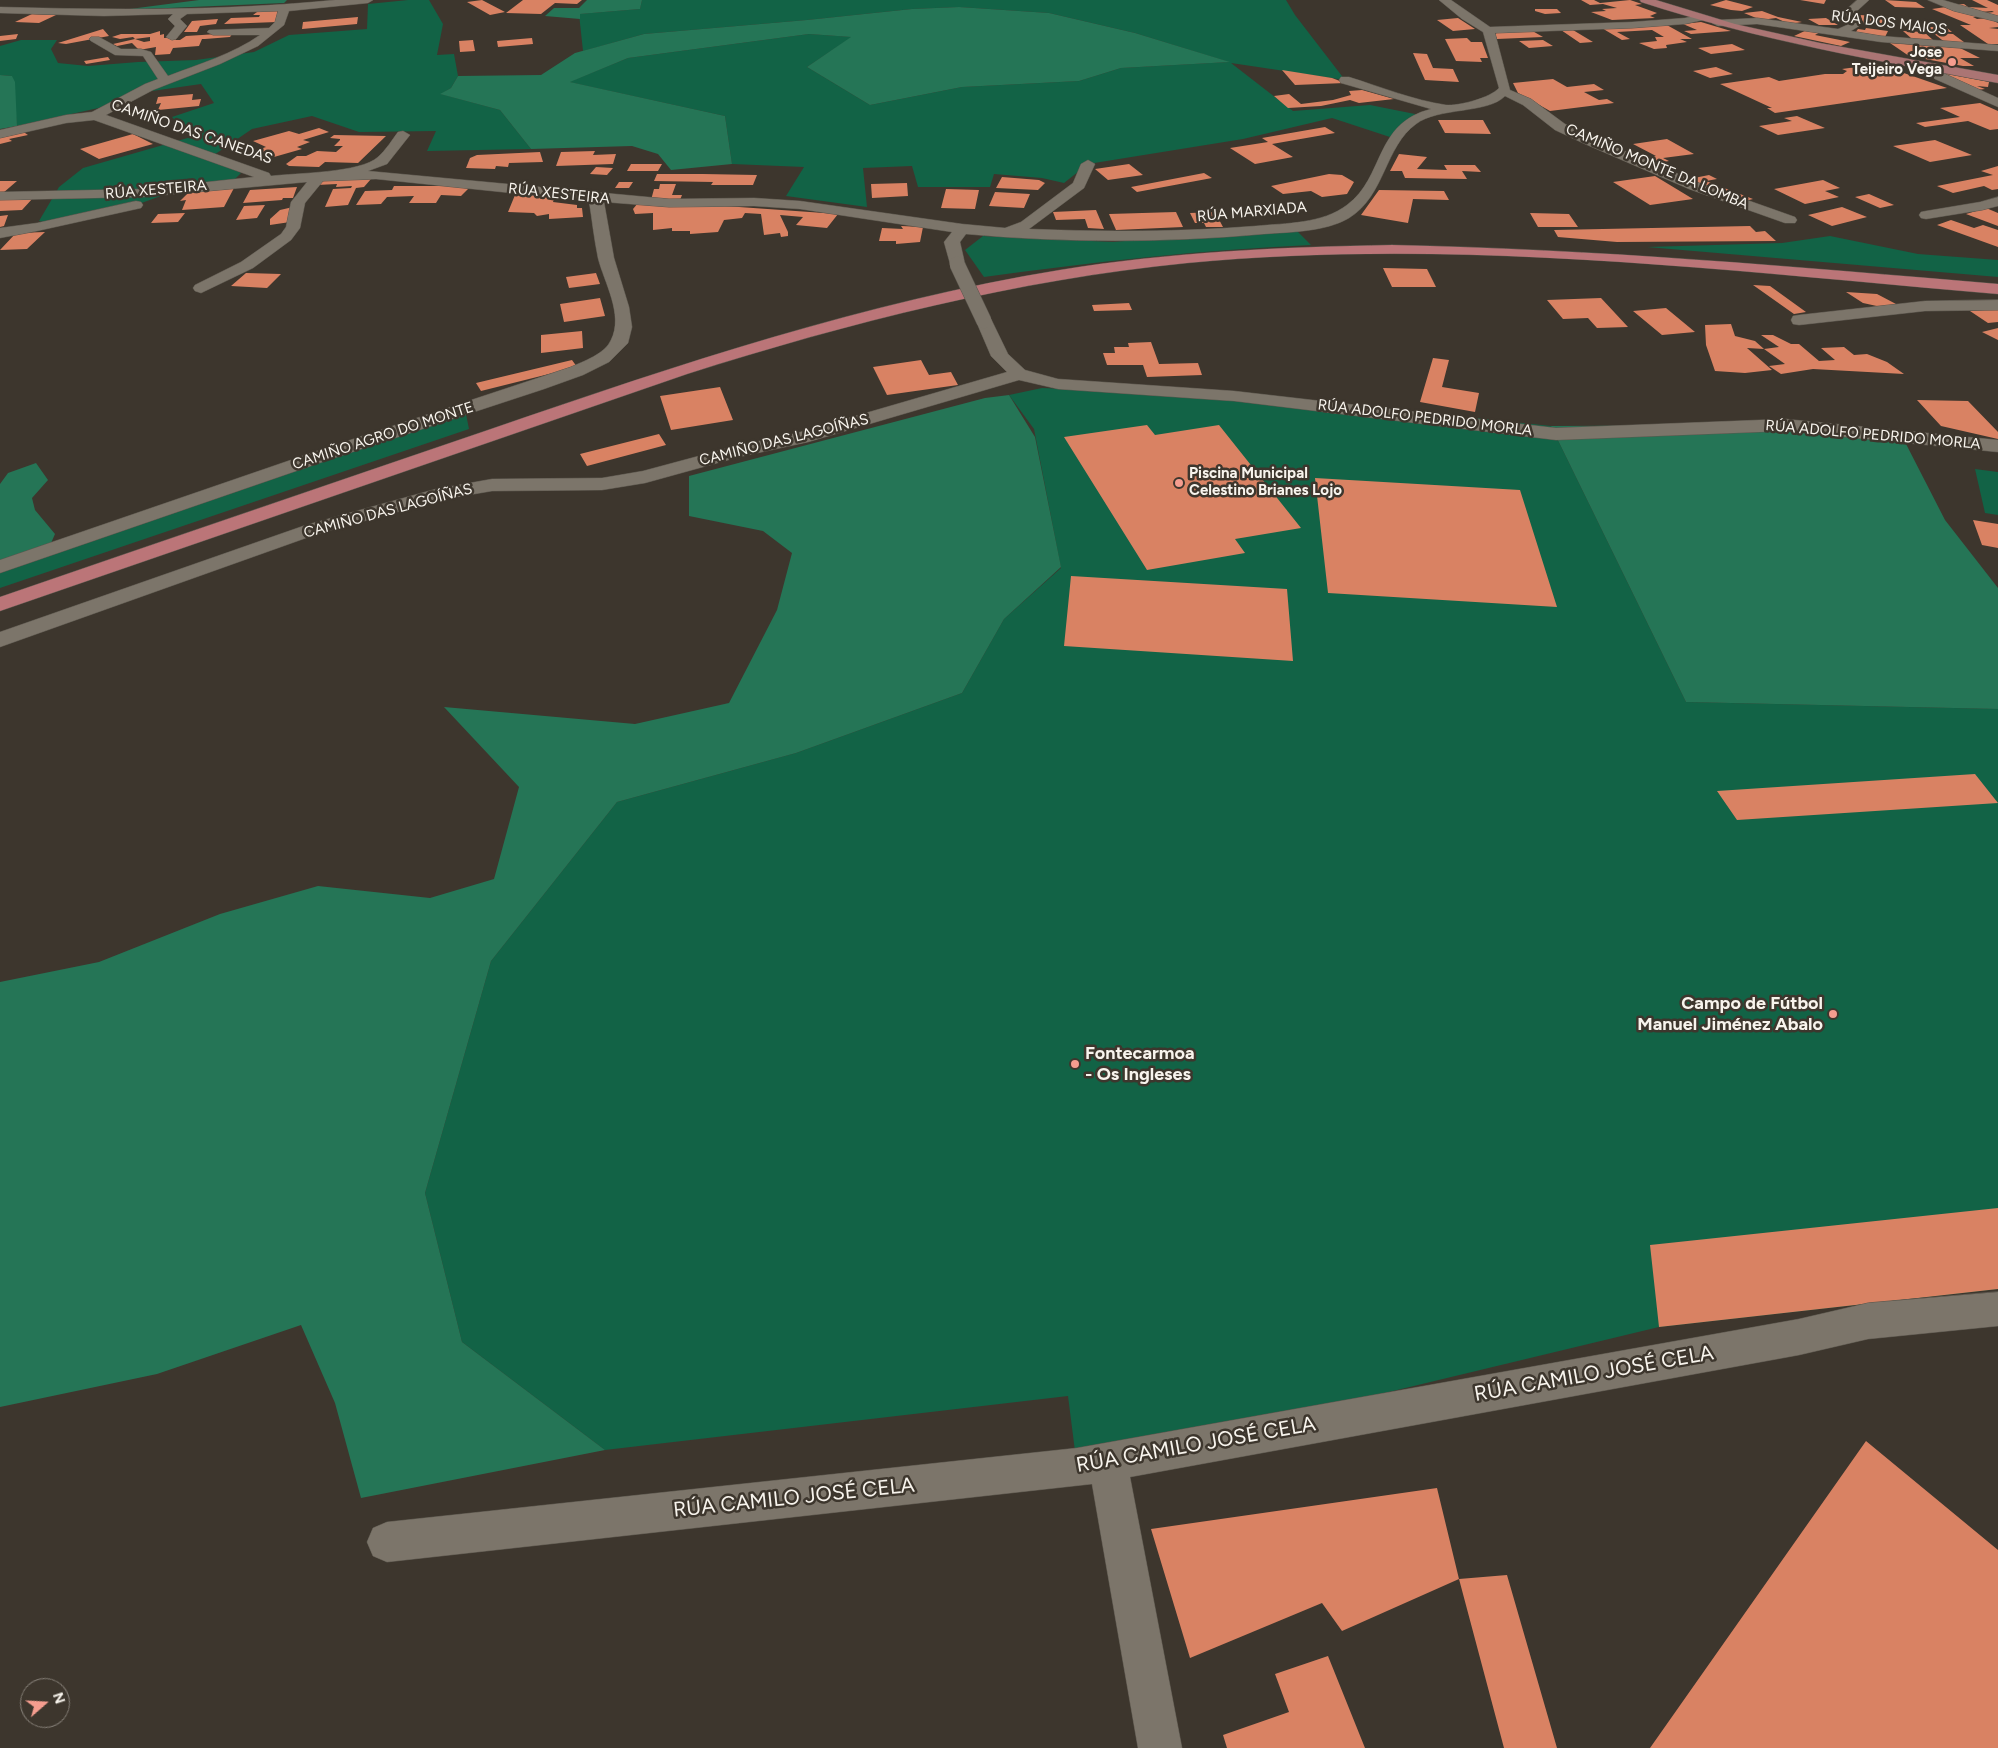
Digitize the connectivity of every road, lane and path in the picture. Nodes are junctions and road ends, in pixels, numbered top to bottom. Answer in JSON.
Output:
{"nodes":[{"id":1,"x":368,"y":0,"type":"edge"},
{"id":2,"x":1444,"y":0,"type":"edge"},
{"id":3,"x":1645,"y":0,"type":"edge"},
{"id":4,"x":1864,"y":0,"type":"edge"},
{"id":5,"x":1933,"y":0,"type":"edge"},
{"id":6,"x":285,"y":8,"type":"junction"},
{"id":7,"x":0,"y":10,"type":"edge"},
{"id":8,"x":186,"y":10,"type":"junction"},
{"id":9,"x":1699,"y":18,"type":"junction"},
{"id":10,"x":1998,"y":19,"type":"edge"},
{"id":11,"x":1718,"y":23,"type":"junction"},
{"id":12,"x":1488,"y":30,"type":"junction"},
{"id":13,"x":272,"y":31,"type":"junction"},
{"id":14,"x":213,"y":32,"type":"dead end"},
{"id":15,"x":1842,"y":32,"type":"junction"},
{"id":16,"x":172,"y":37,"type":"dead end"},
{"id":17,"x":96,"y":39,"type":"dead end"},
{"id":18,"x":1998,"y":48,"type":"edge"},
{"id":19,"x":186,"y":60,"type":"dead end"},
{"id":20,"x":1926,"y":66,"type":"junction"},
{"id":21,"x":1998,"y":79,"type":"edge"},
{"id":22,"x":1345,"y":80,"type":"dead end"},
{"id":23,"x":162,"y":81,"type":"junction"},
{"id":24,"x":1503,"y":91,"type":"junction"},
{"id":25,"x":1998,"y":103,"type":"edge"},
{"id":26,"x":1448,"y":109,"type":"junction"},
{"id":27,"x":95,"y":116,"type":"junction"},
{"id":28,"x":0,"y":134,"type":"edge"},
{"id":29,"x":403,"y":135,"type":"dead end"},
{"id":30,"x":1088,"y":164,"type":"dead end"},
{"id":31,"x":319,"y":177,"type":"junction"},
{"id":32,"x":278,"y":178,"type":"junction"},
{"id":33,"x":175,"y":191,"type":"junction"},
{"id":34,"x":0,"y":196,"type":"edge"},
{"id":35,"x":596,"y":197,"type":"junction"},
{"id":36,"x":1998,"y":201,"type":"edge"},
{"id":37,"x":1926,"y":215,"type":"dead end"},
{"id":38,"x":1790,"y":220,"type":"dead end"},
{"id":39,"x":962,"y":229,"type":"junction"},
{"id":40,"x":0,"y":233,"type":"edge"},
{"id":41,"x":1007,"y":233,"type":"junction"},
{"id":42,"x":201,"y":288,"type":"dead end"},
{"id":43,"x":1998,"y":289,"type":"edge"},
{"id":44,"x":1998,"y":305,"type":"edge"},
{"id":45,"x":1799,"y":320,"type":"dead end"},
{"id":46,"x":1019,"y":374,"type":"junction"},
{"id":47,"x":1998,"y":446,"type":"edge"},
{"id":48,"x":0,"y":567,"type":"edge"},
{"id":49,"x":0,"y":604,"type":"edge"},
{"id":50,"x":0,"y":640,"type":"edge"},
{"id":51,"x":1998,"y":1309,"type":"edge"},
{"id":52,"x":1107,"y":1461,"type":"junction"},
{"id":53,"x":387,"y":1542,"type":"dead end"},
{"id":54,"x":1160,"y":1748,"type":"edge"}],
"edges":[{"from":1,"to":6,"type":"street"},
{"from":2,"to":12,"type":"street"},
{"from":3,"to":9,"type":"main road"},
{"from":4,"to":15,"type":"street"},
{"from":5,"to":10,"type":"street"},
{"from":6,"to":8,"type":"street"},
{"from":6,"to":13,"type":"street"},
{"from":7,"to":8,"type":"street"},
{"from":8,"to":16,"type":"street"},
{"from":9,"to":11,"type":"main road"},
{"from":9,"to":12,"type":"street"},
{"from":11,"to":15,"type":"street","name":"RÚA DOS MAIOS"},
{"from":11,"to":20,"type":"main road"},
{"from":12,"to":24,"type":"street"},
{"from":13,"to":14,"type":"street"},
{"from":13,"to":23,"type":"street"},
{"from":15,"to":18,"type":"street","name":"RÚA DOS MAIOS"},
{"from":17,"to":23,"type":"street"},
{"from":19,"to":23,"type":"street"},
{"from":20,"to":21,"type":"main road"},
{"from":20,"to":25,"type":"street"},
{"from":22,"to":26,"type":"street","name":"RÚA MARXIADA"},
{"from":23,"to":27,"type":"street"},
{"from":24,"to":26,"type":"street","name":"RÚA MARXIADA"},
{"from":24,"to":38,"type":"street","name":"CAMIÑO MONTE DA LOMBA"},
{"from":26,"to":41,"type":"street","name":"RÚA MARXIADA"},
{"from":27,"to":28,"type":"street"},
{"from":27,"to":32,"type":"street","name":"CAMIÑO DAS CANEDAS"},
{"from":29,"to":31,"type":"street"},
{"from":30,"to":41,"type":"street"},
{"from":31,"to":32,"type":"street","name":"RÚA XESTEIRA"},
{"from":31,"to":35,"type":"street","name":"RÚA XESTEIRA"},
{"from":31,"to":42,"type":"street"},
{"from":32,"to":33,"type":"street","name":"RÚA XESTEIRA"},
{"from":33,"to":34,"type":"street","name":"RÚA XESTEIRA"},
{"from":33,"to":40,"type":"street"},
{"from":35,"to":39,"type":"street","name":"RÚA XESTEIRA"},
{"from":35,"to":48,"type":"street","name":"CAMIÑO AGRO DO MONTE"},
{"from":36,"to":37,"type":"street"},
{"from":39,"to":41,"type":"street","name":"RÚA XESTEIRA"},
{"from":39,"to":46,"type":"street","name":"RÚA ADOLFO PEDRIDO MORLA","bridge":true},
{"from":43,"to":49,"type":"highway"},
{"from":44,"to":45,"type":"street"},
{"from":46,"to":47,"type":"street","name":"RÚA ADOLFO PEDRIDO MORLA"},
{"from":46,"to":50,"type":"street","name":"CAMIÑO DAS LAGOÍÑAS"},
{"from":51,"to":52,"type":"street","name":"RÚA CAMILO JOSÉ CELA"},
{"from":52,"to":53,"type":"street","name":"RÚA CAMILO JOSÉ CELA"},
{"from":52,"to":54,"type":"street"}]}
